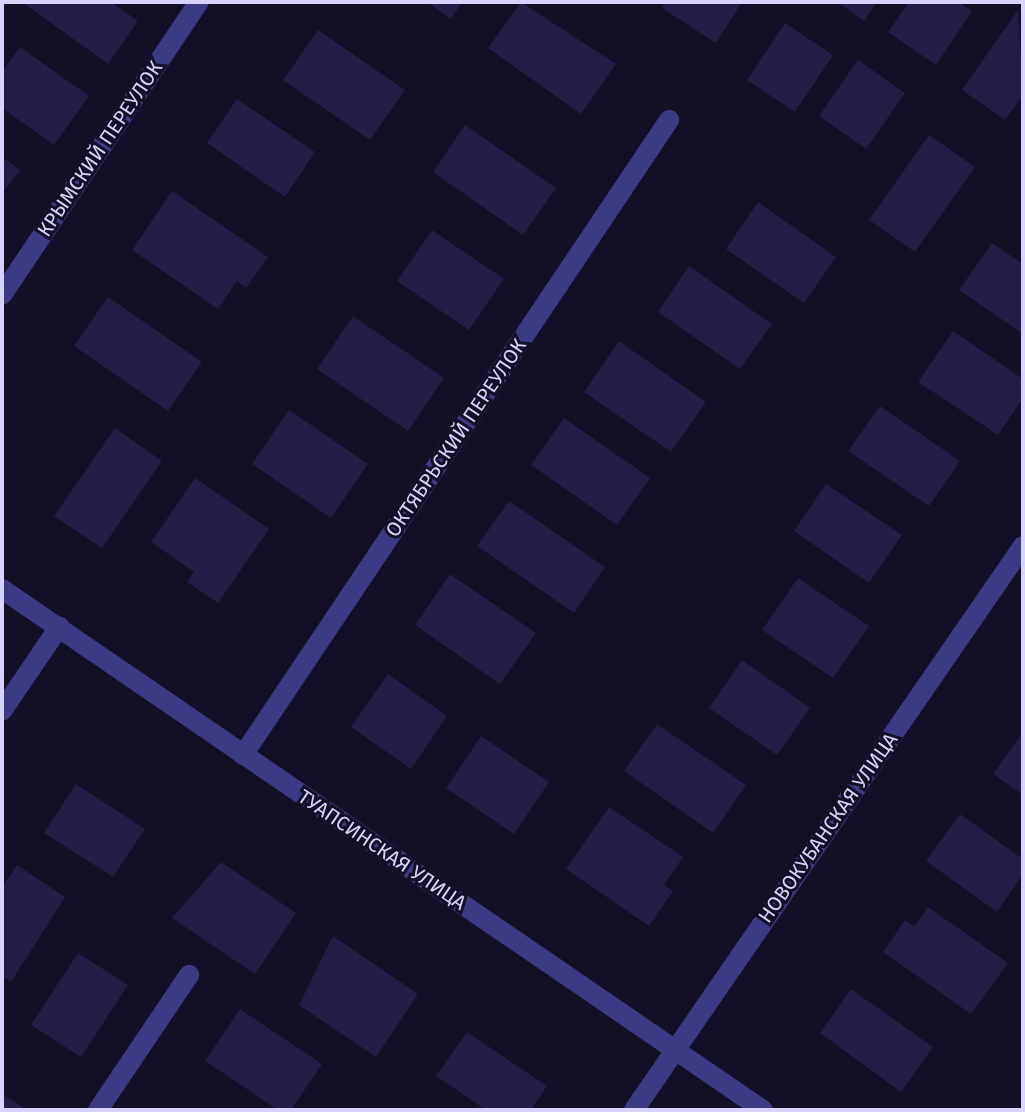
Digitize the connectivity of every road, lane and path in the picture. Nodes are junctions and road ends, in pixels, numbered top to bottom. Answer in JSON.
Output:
{"nodes":[{"id":1,"x":199,"y":2,"type":"edge"},
{"id":2,"x":669,"y":120,"type":"dead end"},
{"id":3,"x":2,"y":295,"type":"edge"},
{"id":4,"x":1023,"y":546,"type":"edge"},
{"id":5,"x":2,"y":589,"type":"edge"},
{"id":6,"x":59,"y":627,"type":"junction"},
{"id":7,"x":2,"y":711,"type":"edge"},
{"id":8,"x":243,"y":755,"type":"junction"},
{"id":9,"x":189,"y":975,"type":"dead end"},
{"id":10,"x":675,"y":1050,"type":"junction"},
{"id":11,"x":98,"y":1110,"type":"edge"},
{"id":12,"x":634,"y":1110,"type":"edge"},
{"id":13,"x":763,"y":1110,"type":"edge"}],
"edges":[{"from":1,"to":3,"type":"street","name":"КРЫМСКИЙ ПЕРЕУЛОК"},
{"from":2,"to":8,"type":"street","name":"ОКТЯБРЬСКИЙ ПЕРЕУЛОК"},
{"from":4,"to":10,"type":"street","name":"НОВОКУБАНСКАЯ УЛИЦА"},
{"from":5,"to":6,"type":"street","name":"ТУАПСИНСКАЯ УЛИЦА"},
{"from":6,"to":7,"type":"street"},
{"from":6,"to":8,"type":"street","name":"ТУАПСИНСКАЯ УЛИЦА"},
{"from":8,"to":10,"type":"street","name":"ТУАПСИНСКАЯ УЛИЦА"},
{"from":9,"to":11,"type":"street"},
{"from":10,"to":12,"type":"street","name":"НОВОКУБАНСКАЯ УЛИЦА"},
{"from":10,"to":13,"type":"street","name":"ТУАПСИНСКАЯ УЛИЦА"}]}
